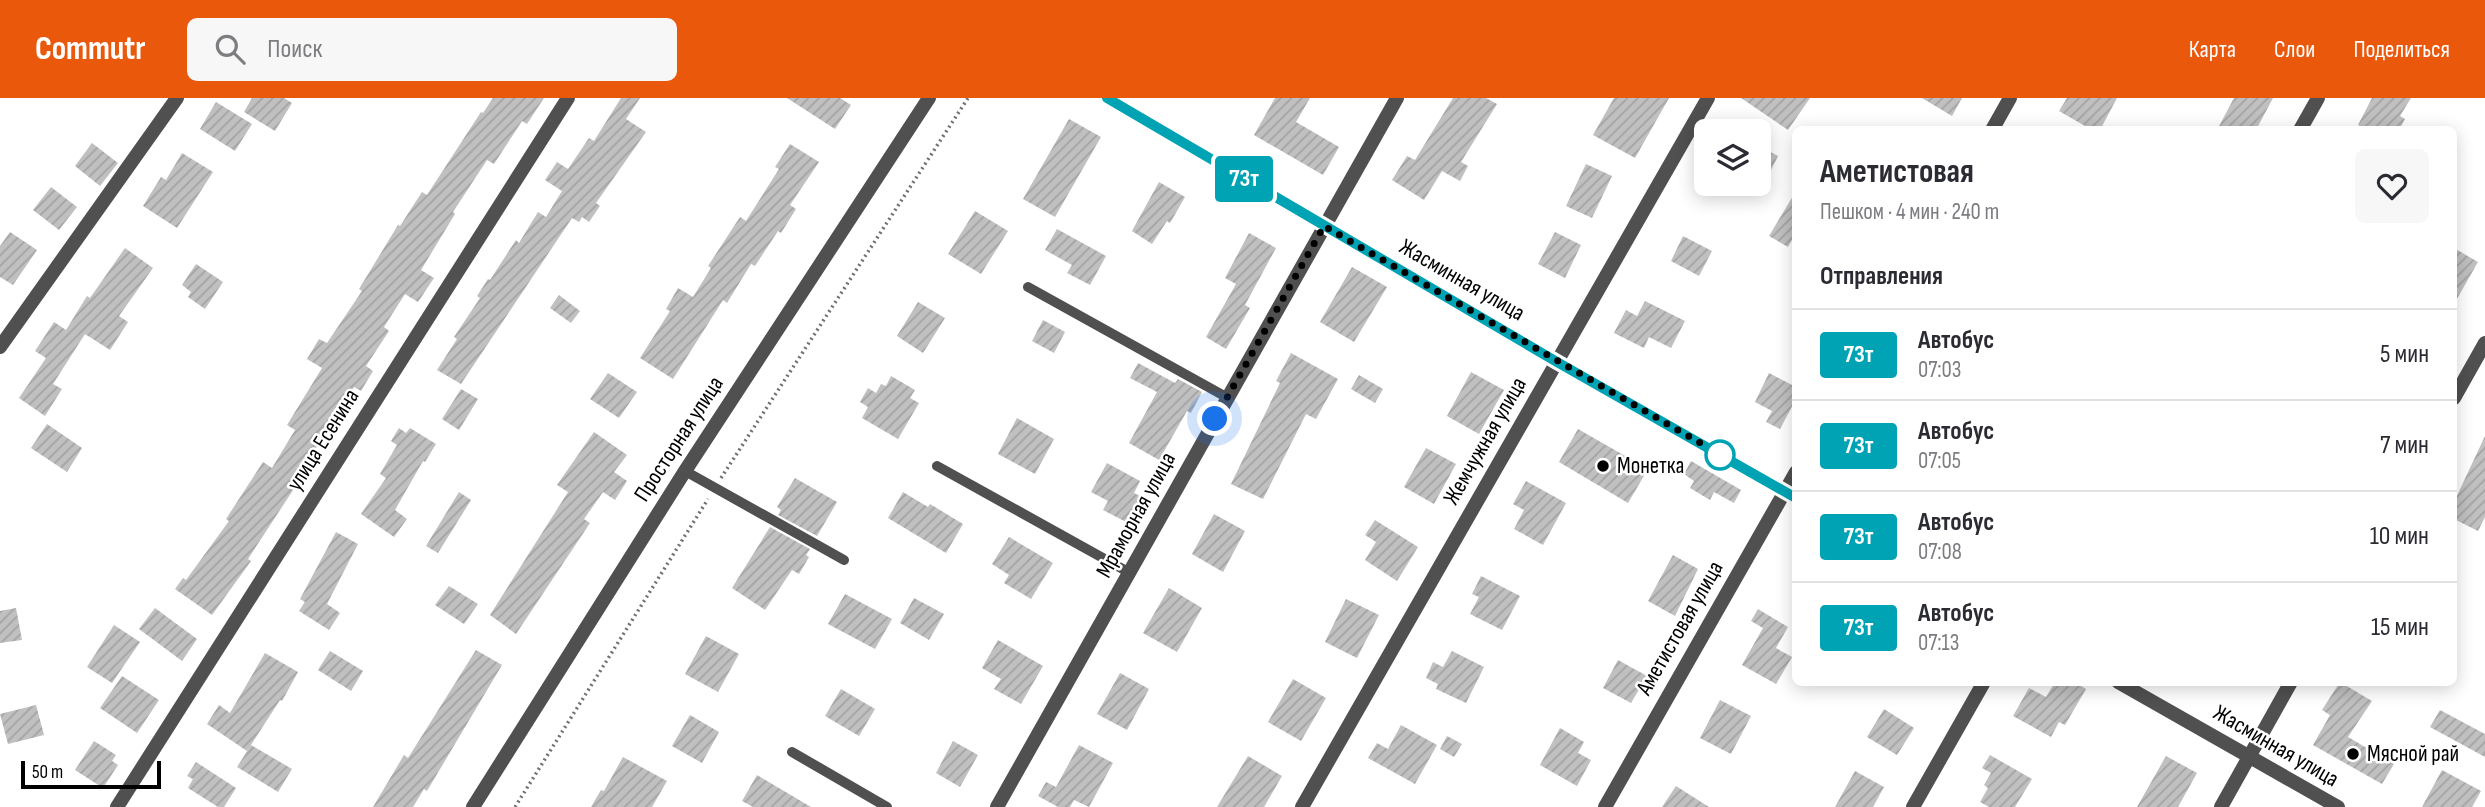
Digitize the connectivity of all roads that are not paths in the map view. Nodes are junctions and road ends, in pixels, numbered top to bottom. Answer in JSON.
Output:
{"nodes":[{"id":1,"x":177,"y":98,"type":"edge"},
{"id":2,"x":568,"y":98,"type":"edge"},
{"id":3,"x":929,"y":98,"type":"edge"},
{"id":4,"x":1107,"y":98,"type":"edge"},
{"id":5,"x":1396,"y":98,"type":"edge"},
{"id":6,"x":1708,"y":98,"type":"edge"},
{"id":7,"x":2010,"y":98,"type":"edge"},
{"id":8,"x":2318,"y":98,"type":"edge"},
{"id":9,"x":1994,"y":126,"type":"edge"},
{"id":10,"x":2302,"y":126,"type":"edge"},
{"id":11,"x":1324,"y":226,"type":"junction"},
{"id":12,"x":1028,"y":287,"type":"dead end"},
{"id":13,"x":2485,"y":343,"type":"edge"},
{"id":14,"x":0,"y":347,"type":"edge"},
{"id":15,"x":1557,"y":362,"type":"junction"},
{"id":16,"x":2457,"y":393,"type":"edge"},
{"id":17,"x":1228,"y":398,"type":"junction"},
{"id":18,"x":937,"y":466,"type":"dead end"},
{"id":19,"x":685,"y":471,"type":"junction"},
{"id":20,"x":1790,"y":495,"type":"edge"},
{"id":21,"x":844,"y":560,"type":"dead end"},
{"id":22,"x":1130,"y":573,"type":"junction"},
{"id":23,"x":1982,"y":686,"type":"edge"},
{"id":24,"x":2125,"y":686,"type":"edge"},
{"id":25,"x":2289,"y":686,"type":"edge"},
{"id":26,"x":792,"y":752,"type":"dead end"},
{"id":27,"x":2249,"y":756,"type":"junction"},
{"id":28,"x":117,"y":807,"type":"edge"},
{"id":29,"x":473,"y":807,"type":"edge"},
{"id":30,"x":887,"y":807,"type":"edge"},
{"id":31,"x":997,"y":807,"type":"edge"},
{"id":32,"x":1302,"y":807,"type":"edge"},
{"id":33,"x":1605,"y":807,"type":"edge"},
{"id":34,"x":1913,"y":807,"type":"edge"},
{"id":35,"x":2221,"y":807,"type":"edge"},
{"id":36,"x":2338,"y":807,"type":"edge"}],
"edges":[{"from":1,"to":14,"type":"street"},
{"from":2,"to":28,"type":"street","name":"улица Есенина"},
{"from":3,"to":19,"type":"street","name":"Просторная улица"},
{"from":4,"to":11,"type":"street","name":"Жасминная улица"},
{"from":5,"to":11,"type":"street","name":"Мраморная улица"},
{"from":6,"to":15,"type":"street","name":"Жемчужная улица"},
{"from":7,"to":9,"type":"street"},
{"from":8,"to":10,"type":"street"},
{"from":11,"to":15,"type":"street","name":"Жасминная улица"},
{"from":11,"to":17,"type":"street","name":"Мраморная улица"},
{"from":12,"to":17,"type":"lane"},
{"from":13,"to":16,"type":"street"},
{"from":15,"to":20,"type":"street","name":"Жасминная улица"},
{"from":15,"to":32,"type":"street","name":"Жемчужная улица"},
{"from":17,"to":22,"type":"street","name":"Мраморная улица"},
{"from":18,"to":22,"type":"lane"},
{"from":19,"to":21,"type":"lane"},
{"from":19,"to":29,"type":"street","name":"Просторная улица"},
{"from":20,"to":33,"type":"street","name":"Аметистовая улица"},
{"from":22,"to":31,"type":"street","name":"Мраморная улица"},
{"from":23,"to":34,"type":"street"},
{"from":24,"to":27,"type":"street","name":"Жасминная улица"},
{"from":25,"to":27,"type":"street"},
{"from":26,"to":30,"type":"lane"},
{"from":27,"to":35,"type":"street"},
{"from":27,"to":36,"type":"street","name":"Жасминная улица"}]}
